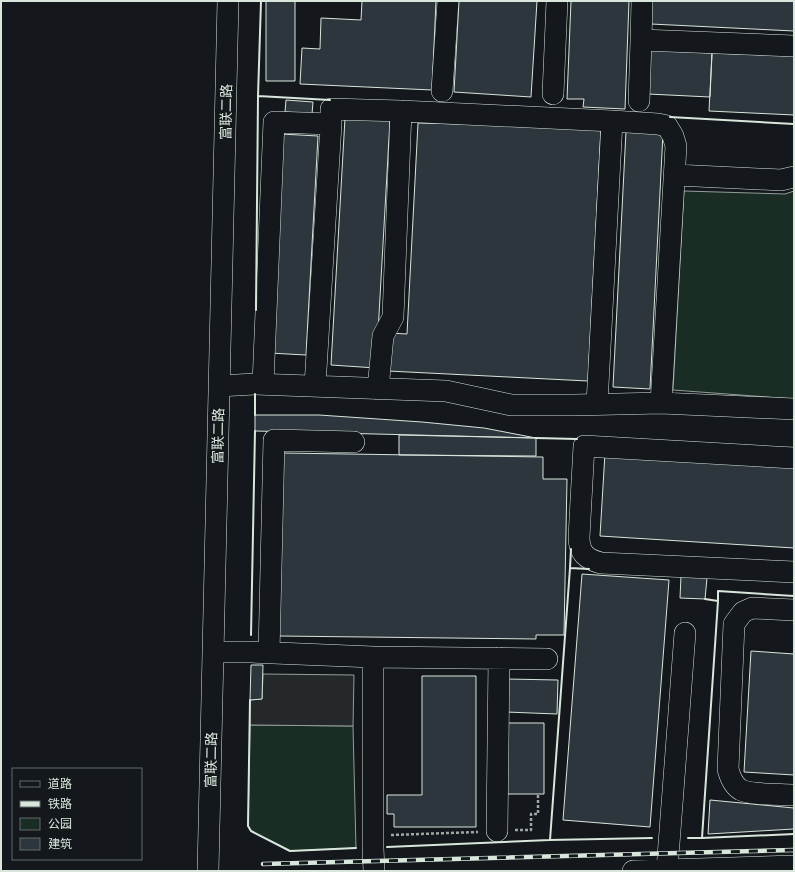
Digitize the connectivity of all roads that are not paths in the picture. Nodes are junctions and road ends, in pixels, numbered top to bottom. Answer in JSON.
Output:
{"nodes":[{"id":1,"x":228,"y":1,"type":"edge"},
{"id":2,"x":448,"y":1,"type":"edge"},
{"id":3,"x":557,"y":1,"type":"edge"},
{"id":4,"x":642,"y":1,"type":"edge"},
{"id":5,"x":641,"y":40,"type":"junction"},
{"id":6,"x":794,"y":46,"type":"edge"},
{"id":7,"x":442,"y":91,"type":"dead end"},
{"id":8,"x":553,"y":94,"type":"dead end"},
{"id":9,"x":639,"y":101,"type":"dead end"},
{"id":10,"x":401,"y":111,"type":"junction"},
{"id":11,"x":612,"y":121,"type":"junction"},
{"id":12,"x":331,"y":124,"type":"junction"},
{"id":13,"x":675,"y":175,"type":"junction"},
{"id":14,"x":794,"y":177,"type":"edge"},
{"id":15,"x":263,"y":384,"type":"junction"},
{"id":16,"x":220,"y":386,"type":"junction"},
{"id":17,"x":315,"y":386,"type":"junction"},
{"id":18,"x":378,"y":389,"type":"junction"},
{"id":19,"x":661,"y":403,"type":"junction"},
{"id":20,"x":597,"y":404,"type":"junction"},
{"id":21,"x":794,"y":409,"type":"edge"},
{"id":22,"x":354,"y":442,"type":"dead end"},
{"id":23,"x":794,"y":458,"type":"edge"},
{"id":24,"x":794,"y":572,"type":"edge"},
{"id":25,"x":794,"y":610,"type":"edge"},
{"id":26,"x":684,"y":633,"type":"dead end"},
{"id":27,"x":213,"y":652,"type":"junction"},
{"id":28,"x":269,"y":653,"type":"junction"},
{"id":29,"x":373,"y":657,"type":"junction"},
{"id":30,"x":499,"y":658,"type":"junction"},
{"id":31,"x":547,"y":658,"type":"dead end"},
{"id":32,"x":794,"y":795,"type":"edge"},
{"id":33,"x":496,"y":831,"type":"road end"},
{"id":34,"x":794,"y":866,"type":"edge"},
{"id":35,"x":667,"y":870,"type":"junction"},
{"id":36,"x":208,"y":871,"type":"edge"},
{"id":37,"x":374,"y":871,"type":"edge"},
{"id":38,"x":633,"y":871,"type":"edge"}],
"edges":[{"from":1,"to":16,"type":"street","name":"富联二路"},
{"from":2,"to":7,"type":"street"},
{"from":3,"to":8,"type":"street"},
{"from":4,"to":5,"type":"street"},
{"from":5,"to":6,"type":"street"},
{"from":5,"to":9,"type":"street"},
{"from":10,"to":11,"type":"street"},
{"from":10,"to":12,"type":"street"},
{"from":10,"to":18,"type":"street"},
{"from":11,"to":13,"type":"street"},
{"from":11,"to":20,"type":"street"},
{"from":12,"to":15,"type":"street"},
{"from":12,"to":17,"type":"street"},
{"from":13,"to":14,"type":"street"},
{"from":13,"to":19,"type":"street"},
{"from":15,"to":16,"type":"street"},
{"from":15,"to":17,"type":"street"},
{"from":16,"to":27,"type":"street","name":"富联二路"},
{"from":17,"to":18,"type":"street"},
{"from":18,"to":20,"type":"street"},
{"from":19,"to":20,"type":"street"},
{"from":19,"to":21,"type":"street"},
{"from":22,"to":28,"type":"street"},
{"from":23,"to":24,"type":"street"},
{"from":25,"to":32,"type":"street"},
{"from":26,"to":35,"type":"street"},
{"from":27,"to":28,"type":"street"},
{"from":27,"to":36,"type":"street","name":"富联二路"},
{"from":28,"to":29,"type":"street"},
{"from":29,"to":30,"type":"street"},
{"from":29,"to":37,"type":"street"},
{"from":30,"to":31,"type":"street"},
{"from":30,"to":33,"type":"street"},
{"from":34,"to":35,"type":"street"},
{"from":35,"to":38,"type":"street"}]}
